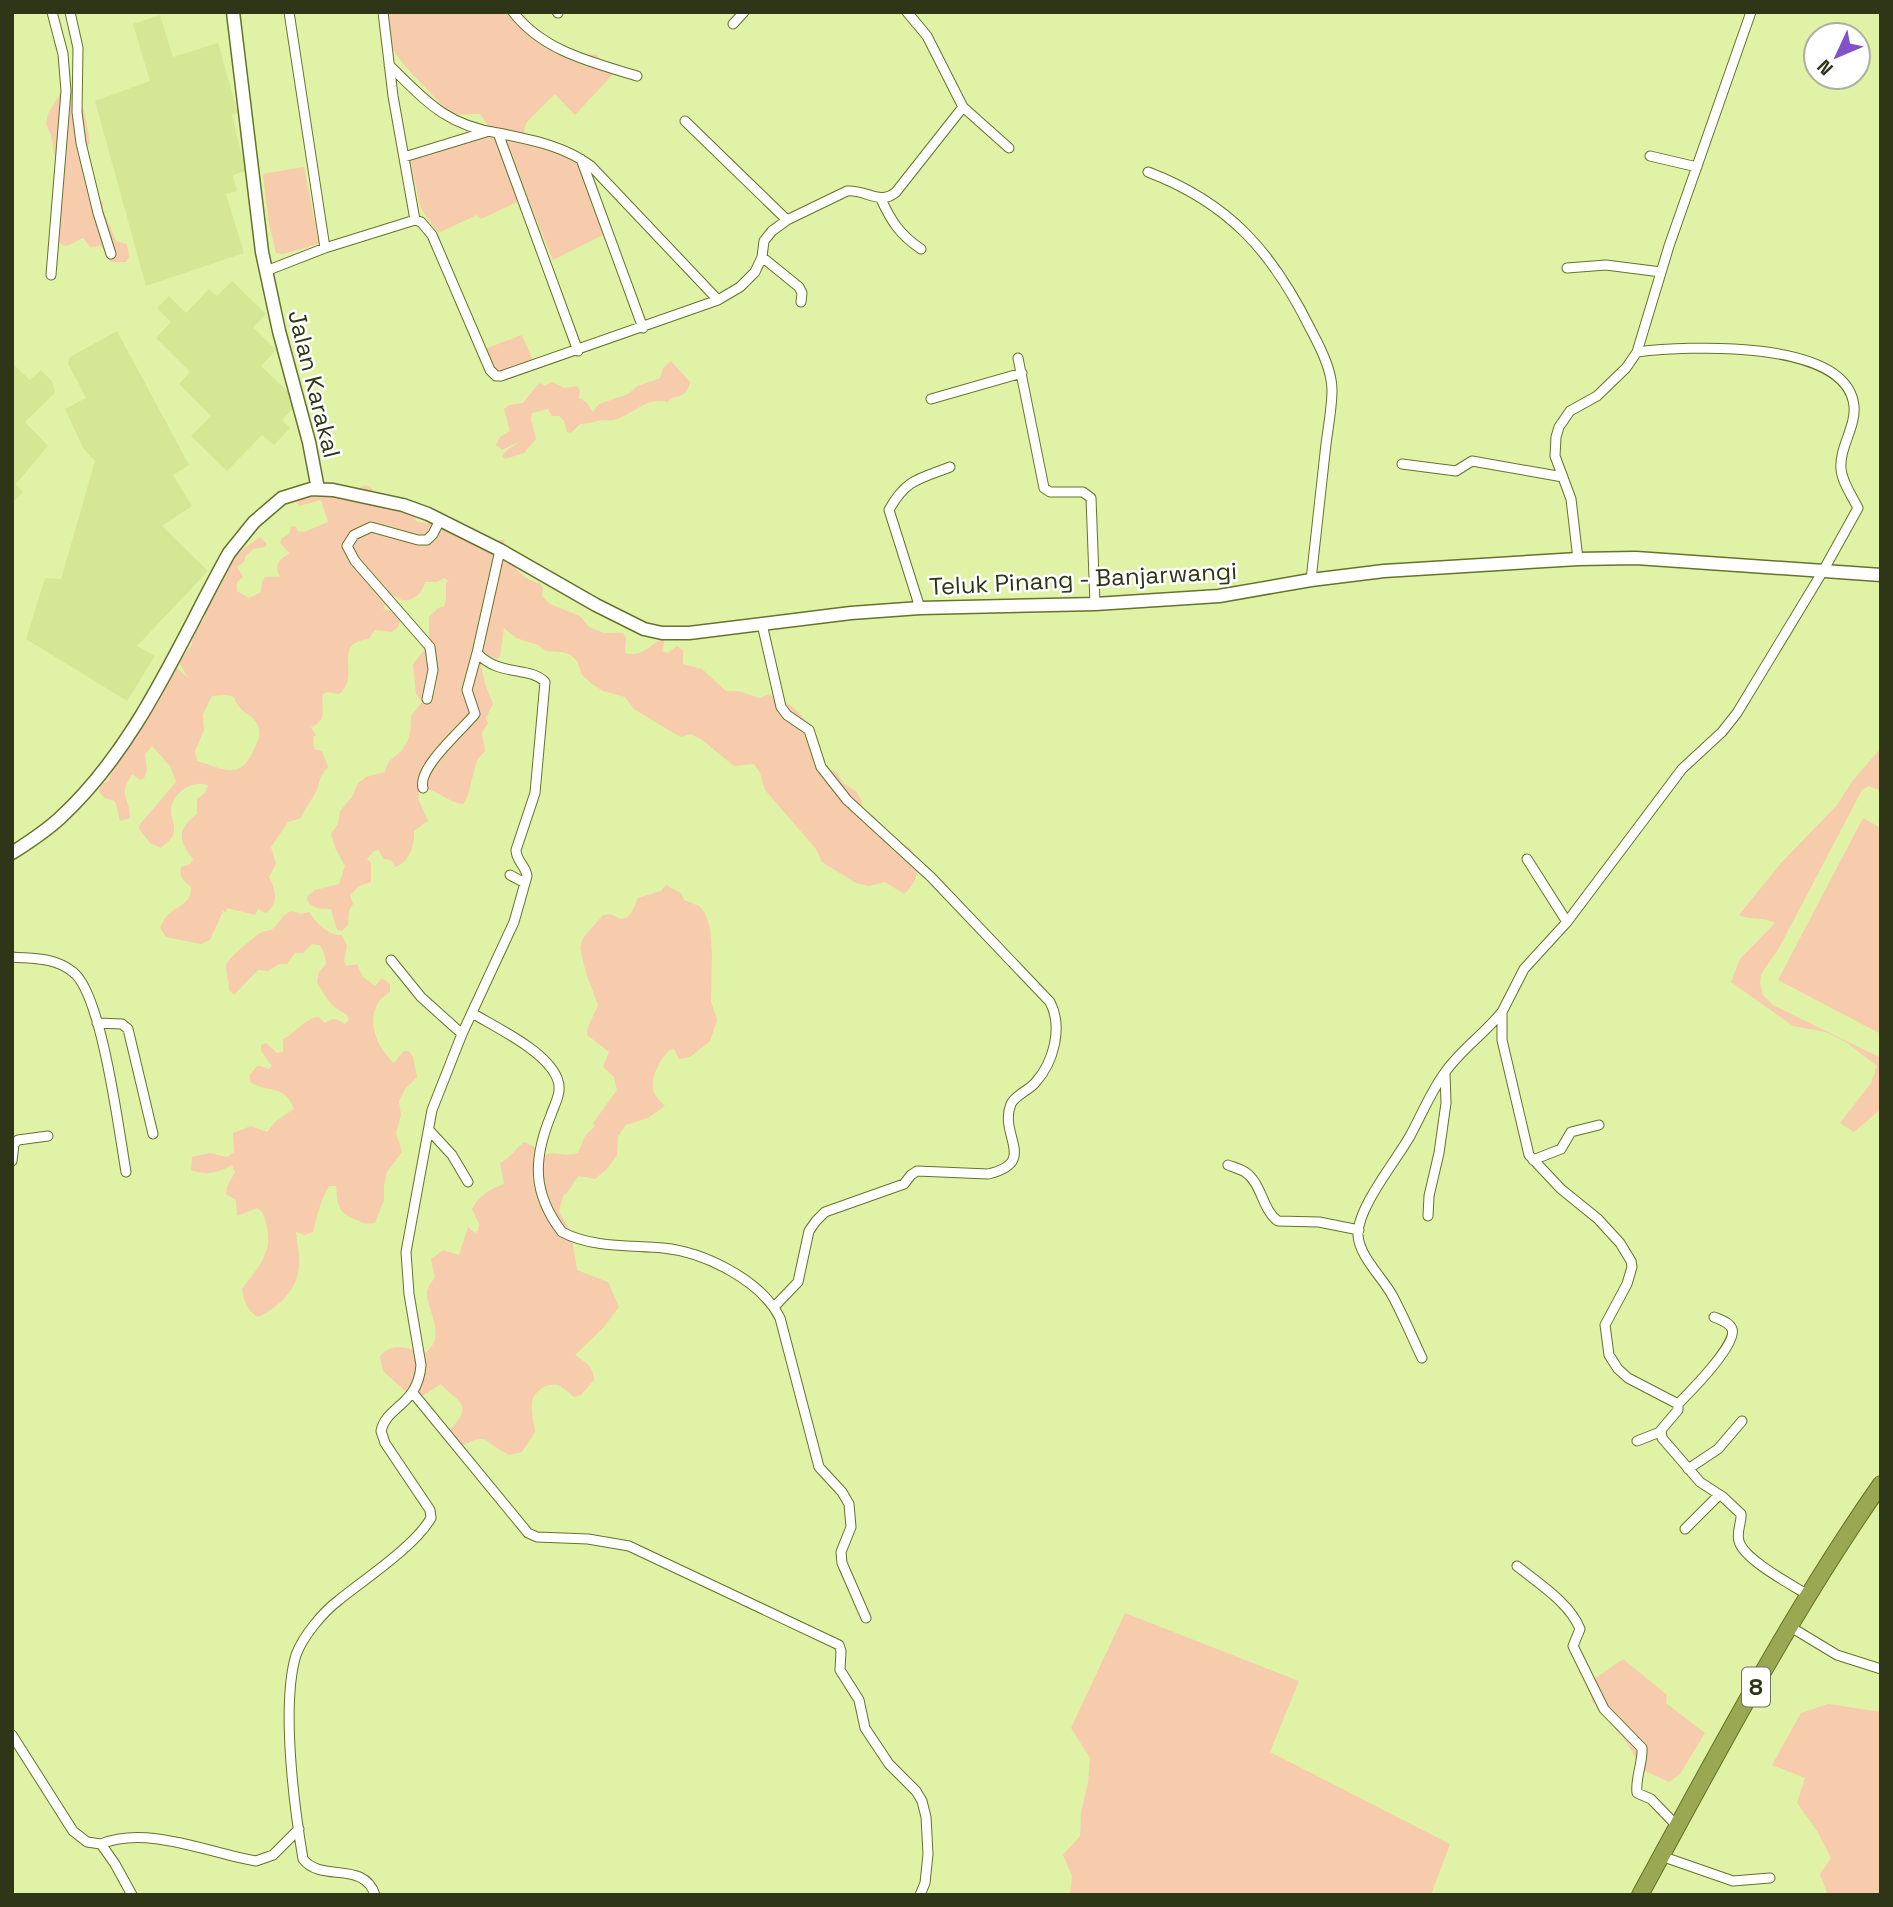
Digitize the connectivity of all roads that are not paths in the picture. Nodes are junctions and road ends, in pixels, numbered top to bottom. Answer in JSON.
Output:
{"nodes":[{"id":1,"x":52,"y":12,"type":"edge"},
{"id":2,"x":70,"y":12,"type":"edge"},
{"id":3,"x":233,"y":12,"type":"edge"},
{"id":4,"x":289,"y":12,"type":"edge"},
{"id":5,"x":383,"y":12,"type":"edge"},
{"id":6,"x":513,"y":12,"type":"edge"},
{"id":7,"x":744,"y":12,"type":"edge"},
{"id":8,"x":907,"y":12,"type":"edge"},
{"id":9,"x":1751,"y":12,"type":"edge"},
{"id":10,"x":733,"y":24,"type":"dead end"},
{"id":11,"x":389,"y":65,"type":"junction"},
{"id":12,"x":637,"y":76,"type":"dead end"},
{"id":13,"x":963,"y":107,"type":"junction"},
{"id":14,"x":685,"y":121,"type":"dead end"},
{"id":15,"x":493,"y":132,"type":"junction"},
{"id":16,"x":1009,"y":148,"type":"dead end"},
{"id":17,"x":1650,"y":156,"type":"dead end"},
{"id":18,"x":404,"y":157,"type":"junction"},
{"id":19,"x":581,"y":158,"type":"junction"},
{"id":20,"x":1697,"y":167,"type":"junction"},
{"id":21,"x":1148,"y":172,"type":"dead end"},
{"id":22,"x":881,"y":199,"type":"junction"},
{"id":23,"x":415,"y":219,"type":"junction"},
{"id":24,"x":787,"y":220,"type":"junction"},
{"id":25,"x":325,"y":248,"type":"junction"},
{"id":26,"x":920,"y":250,"type":"dead end"},
{"id":27,"x":111,"y":254,"type":"dead end"},
{"id":28,"x":762,"y":257,"type":"junction"},
{"id":29,"x":1567,"y":268,"type":"dead end"},
{"id":30,"x":266,"y":271,"type":"junction"},
{"id":31,"x":1661,"y":272,"type":"junction"},
{"id":32,"x":51,"y":275,"type":"dead end"},
{"id":33,"x":718,"y":300,"type":"junction"},
{"id":34,"x":801,"y":302,"type":"dead end"},
{"id":35,"x":643,"y":328,"type":"junction"},
{"id":36,"x":578,"y":351,"type":"junction"},
{"id":37,"x":1637,"y":352,"type":"junction"},
{"id":38,"x":1018,"y":358,"type":"dead end"},
{"id":39,"x":1022,"y":373,"type":"junction"},
{"id":40,"x":931,"y":399,"type":"dead end"},
{"id":41,"x":1402,"y":464,"type":"dead end"},
{"id":42,"x":950,"y":467,"type":"dead end"},
{"id":43,"x":1563,"y":477,"type":"junction"},
{"id":44,"x":318,"y":489,"type":"junction"},
{"id":45,"x":440,"y":520,"type":"junction"},
{"id":46,"x":500,"y":550,"type":"junction"},
{"id":47,"x":1578,"y":559,"type":"junction"},
{"id":48,"x":1823,"y":571,"type":"junction"},
{"id":49,"x":1881,"y":575,"type":"edge"},
{"id":50,"x":1311,"y":580,"type":"junction"},
{"id":51,"x":1095,"y":604,"type":"junction"},
{"id":52,"x":920,"y":608,"type":"junction"},
{"id":53,"x":762,"y":624,"type":"junction"},
{"id":54,"x":477,"y":653,"type":"junction"},
{"id":55,"x":427,"y":699,"type":"dead end"},
{"id":56,"x":423,"y":788,"type":"dead end"},
{"id":57,"x":12,"y":853,"type":"edge"},
{"id":58,"x":1527,"y":859,"type":"dead end"},
{"id":59,"x":510,"y":875,"type":"dead end"},
{"id":60,"x":526,"y":883,"type":"junction"},
{"id":61,"x":1567,"y":922,"type":"junction"},
{"id":62,"x":12,"y":957,"type":"edge"},
{"id":63,"x":391,"y":960,"type":"dead end"},
{"id":64,"x":1502,"y":1012,"type":"junction"},
{"id":65,"x":472,"y":1013,"type":"junction"},
{"id":66,"x":97,"y":1023,"type":"junction"},
{"id":67,"x":462,"y":1034,"type":"junction"},
{"id":68,"x":1446,"y":1071,"type":"junction"},
{"id":69,"x":1599,"y":1125,"type":"dead end"},
{"id":70,"x":429,"y":1130,"type":"junction"},
{"id":71,"x":153,"y":1134,"type":"dead end"},
{"id":72,"x":48,"y":1136,"type":"dead end"},
{"id":73,"x":1533,"y":1160,"type":"junction"},
{"id":74,"x":12,"y":1161,"type":"edge"},
{"id":75,"x":1228,"y":1166,"type":"dead end"},
{"id":76,"x":126,"y":1172,"type":"dead end"},
{"id":77,"x":468,"y":1182,"type":"dead end"},
{"id":78,"x":1428,"y":1216,"type":"dead end"},
{"id":79,"x":1359,"y":1230,"type":"junction"},
{"id":80,"x":774,"y":1307,"type":"junction"},
{"id":81,"x":1714,"y":1317,"type":"dead end"},
{"id":82,"x":1422,"y":1358,"type":"dead end"},
{"id":83,"x":413,"y":1393,"type":"junction"},
{"id":84,"x":1678,"y":1404,"type":"junction"},
{"id":85,"x":1742,"y":1421,"type":"dead end"},
{"id":86,"x":1660,"y":1433,"type":"junction"},
{"id":87,"x":1637,"y":1441,"type":"dead end"},
{"id":88,"x":1688,"y":1469,"type":"junction"},
{"id":89,"x":1881,"y":1484,"type":"edge"},
{"id":90,"x":1720,"y":1495,"type":"junction"},
{"id":91,"x":1685,"y":1530,"type":"dead end"},
{"id":92,"x":1517,"y":1566,"type":"dead end"},
{"id":93,"x":1808,"y":1595,"type":"junction"},
{"id":94,"x":866,"y":1618,"type":"dead end"},
{"id":95,"x":1789,"y":1626,"type":"junction"},
{"id":96,"x":1881,"y":1669,"type":"edge"},
{"id":97,"x":12,"y":1735,"type":"edge"},
{"id":98,"x":1677,"y":1826,"type":"junction"},
{"id":99,"x":299,"y":1829,"type":"junction"},
{"id":100,"x":101,"y":1844,"type":"junction"},
{"id":101,"x":1661,"y":1856,"type":"junction"},
{"id":102,"x":1770,"y":1878,"type":"dead end"},
{"id":103,"x":132,"y":1895,"type":"edge"},
{"id":104,"x":375,"y":1895,"type":"edge"},
{"id":105,"x":920,"y":1895,"type":"edge"},
{"id":106,"x":1640,"y":1895,"type":"edge"}],
"edges":[{"from":1,"to":32,"type":"street"},
{"from":2,"to":27,"type":"street"},
{"from":3,"to":30,"type":"main road","name":"Jalan Karakal"},
{"from":4,"to":25,"type":"street"},
{"from":5,"to":11,"type":"street"},
{"from":6,"to":12,"type":"street"},
{"from":7,"to":10,"type":"street"},
{"from":8,"to":13,"type":"street"},
{"from":9,"to":20,"type":"street"},
{"from":11,"to":15,"type":"street"},
{"from":11,"to":18,"type":"street"},
{"from":13,"to":16,"type":"street"},
{"from":13,"to":22,"type":"street"},
{"from":14,"to":24,"type":"street"},
{"from":15,"to":18,"type":"street"},
{"from":15,"to":19,"type":"street"},
{"from":15,"to":36,"type":"street"},
{"from":17,"to":20,"type":"street"},
{"from":18,"to":23,"type":"street"},
{"from":19,"to":33,"type":"street"},
{"from":19,"to":35,"type":"street"},
{"from":20,"to":31,"type":"street"},
{"from":21,"to":50,"type":"street"},
{"from":22,"to":24,"type":"street"},
{"from":22,"to":26,"type":"street"},
{"from":23,"to":25,"type":"street"},
{"from":23,"to":36,"type":"street"},
{"from":24,"to":28,"type":"street"},
{"from":25,"to":30,"type":"street"},
{"from":28,"to":33,"type":"street"},
{"from":28,"to":34,"type":"street"},
{"from":29,"to":31,"type":"street"},
{"from":30,"to":44,"type":"main road","name":"Jalan Karakal"},
{"from":31,"to":37,"type":"street"},
{"from":33,"to":35,"type":"street"},
{"from":35,"to":36,"type":"street"},
{"from":37,"to":43,"type":"street"},
{"from":37,"to":48,"type":"street"},
{"from":38,"to":39,"type":"street"},
{"from":39,"to":40,"type":"street"},
{"from":39,"to":51,"type":"street"},
{"from":41,"to":43,"type":"street"},
{"from":42,"to":52,"type":"street"},
{"from":43,"to":47,"type":"street"},
{"from":44,"to":45,"type":"main road","name":"Teluk Pinang - Banjarwangi"},
{"from":44,"to":57,"type":"main road","name":"Jalan Karakal"},
{"from":45,"to":46,"type":"main road","name":"Teluk Pinang - Banjarwangi"},
{"from":45,"to":55,"type":"street"},
{"from":46,"to":53,"type":"main road","name":"Teluk Pinang - Banjarwangi"},
{"from":46,"to":54,"type":"street"},
{"from":47,"to":48,"type":"main road","name":"Teluk Pinang - Banjarwangi"},
{"from":47,"to":50,"type":"main road","name":"Teluk Pinang - Banjarwangi"},
{"from":48,"to":49,"type":"main road","name":"Teluk Pinang - Banjarwangi"},
{"from":48,"to":61,"type":"street"},
{"from":50,"to":51,"type":"main road","name":"Teluk Pinang - Banjarwangi"},
{"from":51,"to":52,"type":"main road","name":"Teluk Pinang - Banjarwangi"},
{"from":52,"to":53,"type":"main road","name":"Teluk Pinang - Banjarwangi"},
{"from":53,"to":80,"type":"street"},
{"from":54,"to":56,"type":"street"},
{"from":54,"to":60,"type":"street"},
{"from":58,"to":61,"type":"street"},
{"from":59,"to":60,"type":"street"},
{"from":60,"to":65,"type":"street"},
{"from":61,"to":64,"type":"street"},
{"from":62,"to":66,"type":"street"},
{"from":63,"to":67,"type":"street"},
{"from":64,"to":68,"type":"street"},
{"from":64,"to":73,"type":"street"},
{"from":65,"to":67,"type":"street"},
{"from":65,"to":80,"type":"street"},
{"from":66,"to":71,"type":"street"},
{"from":66,"to":76,"type":"street"},
{"from":67,"to":70,"type":"street"},
{"from":68,"to":78,"type":"street"},
{"from":68,"to":79,"type":"street"},
{"from":69,"to":73,"type":"street"},
{"from":70,"to":77,"type":"street"},
{"from":70,"to":83,"type":"street"},
{"from":72,"to":74,"type":"street"},
{"from":73,"to":84,"type":"street"},
{"from":75,"to":79,"type":"street"},
{"from":79,"to":82,"type":"street"},
{"from":80,"to":94,"type":"street"},
{"from":81,"to":84,"type":"street"},
{"from":83,"to":99,"type":"street"},
{"from":83,"to":105,"type":"street"},
{"from":84,"to":86,"type":"street"},
{"from":85,"to":88,"type":"street"},
{"from":86,"to":87,"type":"street"},
{"from":86,"to":88,"type":"street"},
{"from":88,"to":90,"type":"street"},
{"from":89,"to":93,"type":"highway","number":"8"},
{"from":90,"to":91,"type":"street"},
{"from":90,"to":93,"type":"street"},
{"from":92,"to":98,"type":"street"},
{"from":93,"to":95,"type":"highway","number":"8"},
{"from":95,"to":96,"type":"street"},
{"from":95,"to":98,"type":"highway","number":"8"},
{"from":97,"to":100,"type":"street"},
{"from":98,"to":101,"type":"highway","number":"8"},
{"from":99,"to":100,"type":"street"},
{"from":99,"to":104,"type":"street"},
{"from":100,"to":103,"type":"street"},
{"from":101,"to":102,"type":"street"},
{"from":101,"to":106,"type":"highway","number":"8"}]}
